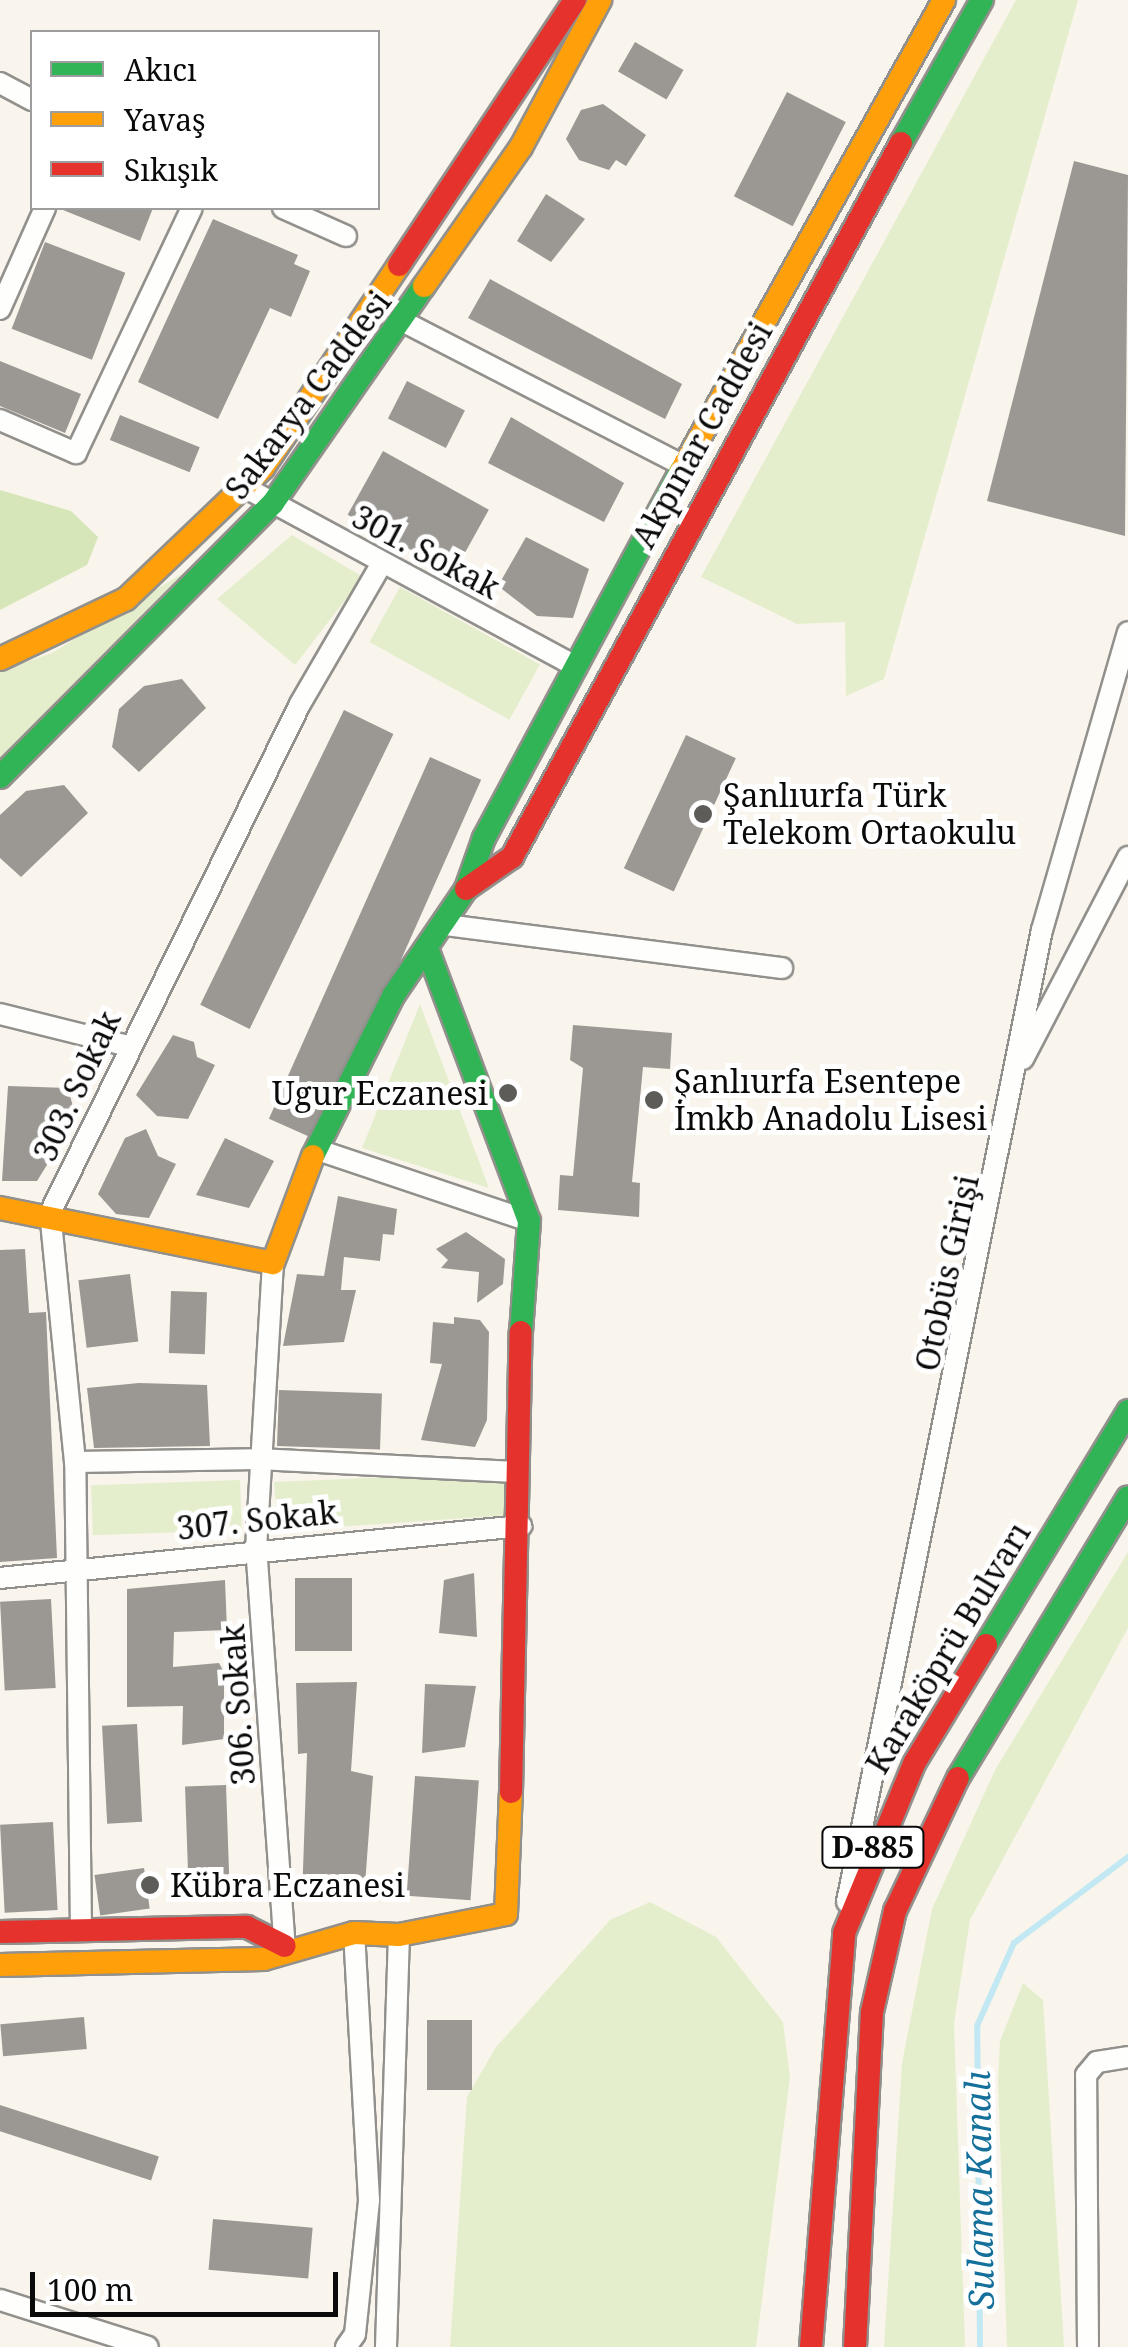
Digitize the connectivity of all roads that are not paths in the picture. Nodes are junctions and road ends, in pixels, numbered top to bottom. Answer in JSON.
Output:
{"nodes":[{"id":1,"x":576,"y":0,"type":"edge"},
{"id":2,"x":600,"y":0,"type":"edge"},
{"id":3,"x":944,"y":0,"type":"edge"},
{"id":4,"x":982,"y":0,"type":"edge"},
{"id":5,"x":0,"y":83,"type":"edge"},
{"id":6,"x":30,"y":99,"type":"edge"},
{"id":7,"x":44,"y":210,"type":"edge"},
{"id":8,"x":191,"y":210,"type":"edge"},
{"id":9,"x":287,"y":210,"type":"edge"},
{"id":10,"x":346,"y":236,"type":"dead end"},
{"id":11,"x":0,"y":310,"type":"edge"},
{"id":12,"x":404,"y":322,"type":"junction"},
{"id":13,"x":0,"y":420,"type":"edge"},
{"id":14,"x":684,"y":466,"type":"junction"},
{"id":15,"x":246,"y":488,"type":"junction"},
{"id":16,"x":273,"y":503,"type":"junction"},
{"id":17,"x":382,"y":564,"type":"junction"},
{"id":18,"x":1128,"y":632,"type":"edge"},
{"id":19,"x":0,"y":659,"type":"edge"},
{"id":20,"x":577,"y":667,"type":"junction"},
{"id":21,"x":0,"y":777,"type":"edge"},
{"id":22,"x":1128,"y":857,"type":"edge"},
{"id":23,"x":466,"y":889,"type":"junction"},
{"id":24,"x":446,"y":925,"type":"junction"},
{"id":25,"x":428,"y":951,"type":"junction"},
{"id":26,"x":782,"y":968,"type":"dead end"},
{"id":27,"x":0,"y":1014,"type":"edge"},
{"id":28,"x":128,"y":1046,"type":"junction"},
{"id":29,"x":1019,"y":1064,"type":"junction"},
{"id":30,"x":321,"y":1152,"type":"junction"},
{"id":31,"x":0,"y":1208,"type":"edge"},
{"id":32,"x":50,"y":1213,"type":"junction"},
{"id":33,"x":529,"y":1221,"type":"junction"},
{"id":34,"x":273,"y":1264,"type":"junction"},
{"id":35,"x":1128,"y":1411,"type":"edge"},
{"id":36,"x":258,"y":1459,"type":"junction"},
{"id":37,"x":75,"y":1462,"type":"junction"},
{"id":38,"x":511,"y":1472,"type":"junction"},
{"id":39,"x":1128,"y":1497,"type":"edge"},
{"id":40,"x":520,"y":1526,"type":"junction"},
{"id":41,"x":256,"y":1546,"type":"junction"},
{"id":42,"x":78,"y":1573,"type":"junction"},
{"id":43,"x":0,"y":1578,"type":"edge"},
{"id":44,"x":82,"y":1930,"type":"junction"},
{"id":45,"x":0,"y":1932,"type":"edge"},
{"id":46,"x":354,"y":1933,"type":"junction"},
{"id":47,"x":844,"y":1933,"type":"junction"},
{"id":48,"x":399,"y":1936,"type":"junction"},
{"id":49,"x":285,"y":1946,"type":"junction"},
{"id":50,"x":0,"y":1965,"type":"edge"},
{"id":51,"x":1128,"y":2057,"type":"edge"},
{"id":52,"x":0,"y":2300,"type":"edge"},
{"id":53,"x":148,"y":2347,"type":"edge"},
{"id":54,"x":346,"y":2347,"type":"edge"},
{"id":55,"x":386,"y":2347,"type":"edge"},
{"id":56,"x":811,"y":2347,"type":"edge"},
{"id":57,"x":854,"y":2347,"type":"edge"},
{"id":58,"x":1088,"y":2347,"type":"edge"}],
"edges":[{"from":1,"to":15,"type":"main road","name":"Sakarya Caddesi"},
{"from":2,"to":12,"type":"main road","name":"Sakarya Caddesi"},
{"from":3,"to":14,"type":"main road","name":"Akpınar Caddesi"},
{"from":4,"to":23,"type":"main road","name":"Akpınar Caddesi"},
{"from":5,"to":6,"type":"street"},
{"from":7,"to":11,"type":"street"},
{"from":8,"to":13,"type":"street"},
{"from":9,"to":10,"type":"street"},
{"from":12,"to":14,"type":"street"},
{"from":12,"to":16,"type":"main road","name":"Sakarya Caddesi"},
{"from":14,"to":20,"type":"main road","name":"Akpınar Caddesi"},
{"from":15,"to":16,"type":"street","name":"301. Sokak"},
{"from":15,"to":19,"type":"main road","name":"Sakarya Caddesi"},
{"from":16,"to":17,"type":"street","name":"301. Sokak"},
{"from":16,"to":21,"type":"main road","name":"Sakarya Caddesi"},
{"from":17,"to":20,"type":"street","name":"301. Sokak"},
{"from":17,"to":28,"type":"street","name":"303. Sokak"},
{"from":18,"to":29,"type":"street","name":"Otobüs Girişi"},
{"from":20,"to":23,"type":"main road","name":"Akpınar Caddesi"},
{"from":22,"to":29,"type":"street"},
{"from":23,"to":24,"type":"main road","name":"Akpınar Caddesi"},
{"from":24,"to":25,"type":"main road","name":"Akpınar Caddesi"},
{"from":24,"to":26,"type":"street"},
{"from":25,"to":30,"type":"main road","name":"Akpınar Caddesi"},
{"from":25,"to":33,"type":"main road"},
{"from":27,"to":28,"type":"street"},
{"from":28,"to":32,"type":"street","name":"303. Sokak"},
{"from":29,"to":47,"type":"street","name":"Otobüs Girişi"},
{"from":30,"to":33,"type":"street"},
{"from":30,"to":34,"type":"main road","name":"Akpınar Caddesi"},
{"from":31,"to":32,"type":"main road"},
{"from":32,"to":34,"type":"main road"},
{"from":32,"to":37,"type":"street","name":"303. Sokak"},
{"from":33,"to":38,"type":"main road"},
{"from":34,"to":36,"type":"street","name":"306. Sokak"},
{"from":35,"to":47,"type":"main road","name":"Karaköprü Bulvarı","number":"D-885"},
{"from":36,"to":37,"type":"street"},
{"from":36,"to":38,"type":"street"},
{"from":36,"to":41,"type":"street","name":"306. Sokak"},
{"from":37,"to":42,"type":"street","name":"303. Sokak"},
{"from":38,"to":40,"type":"main road"},
{"from":39,"to":57,"type":"main road","number":"D-885"},
{"from":40,"to":41,"type":"street","name":"307. Sokak"},
{"from":40,"to":48,"type":"main road"},
{"from":41,"to":42,"type":"street","name":"307. Sokak"},
{"from":41,"to":49,"type":"street","name":"306. Sokak"},
{"from":42,"to":43,"type":"street","name":"307. Sokak"},
{"from":42,"to":44,"type":"street","name":"303. Sokak"},
{"from":44,"to":45,"type":"main road"},
{"from":44,"to":49,"type":"main road"},
{"from":46,"to":48,"type":"main road"},
{"from":46,"to":49,"type":"main road"},
{"from":46,"to":54,"type":"street"},
{"from":47,"to":56,"type":"main road","name":"Karaköprü Bulvarı","number":"D-885"},
{"from":48,"to":55,"type":"street"},
{"from":49,"to":50,"type":"main road"},
{"from":51,"to":58,"type":"street"},
{"from":52,"to":53,"type":"street"}]}
